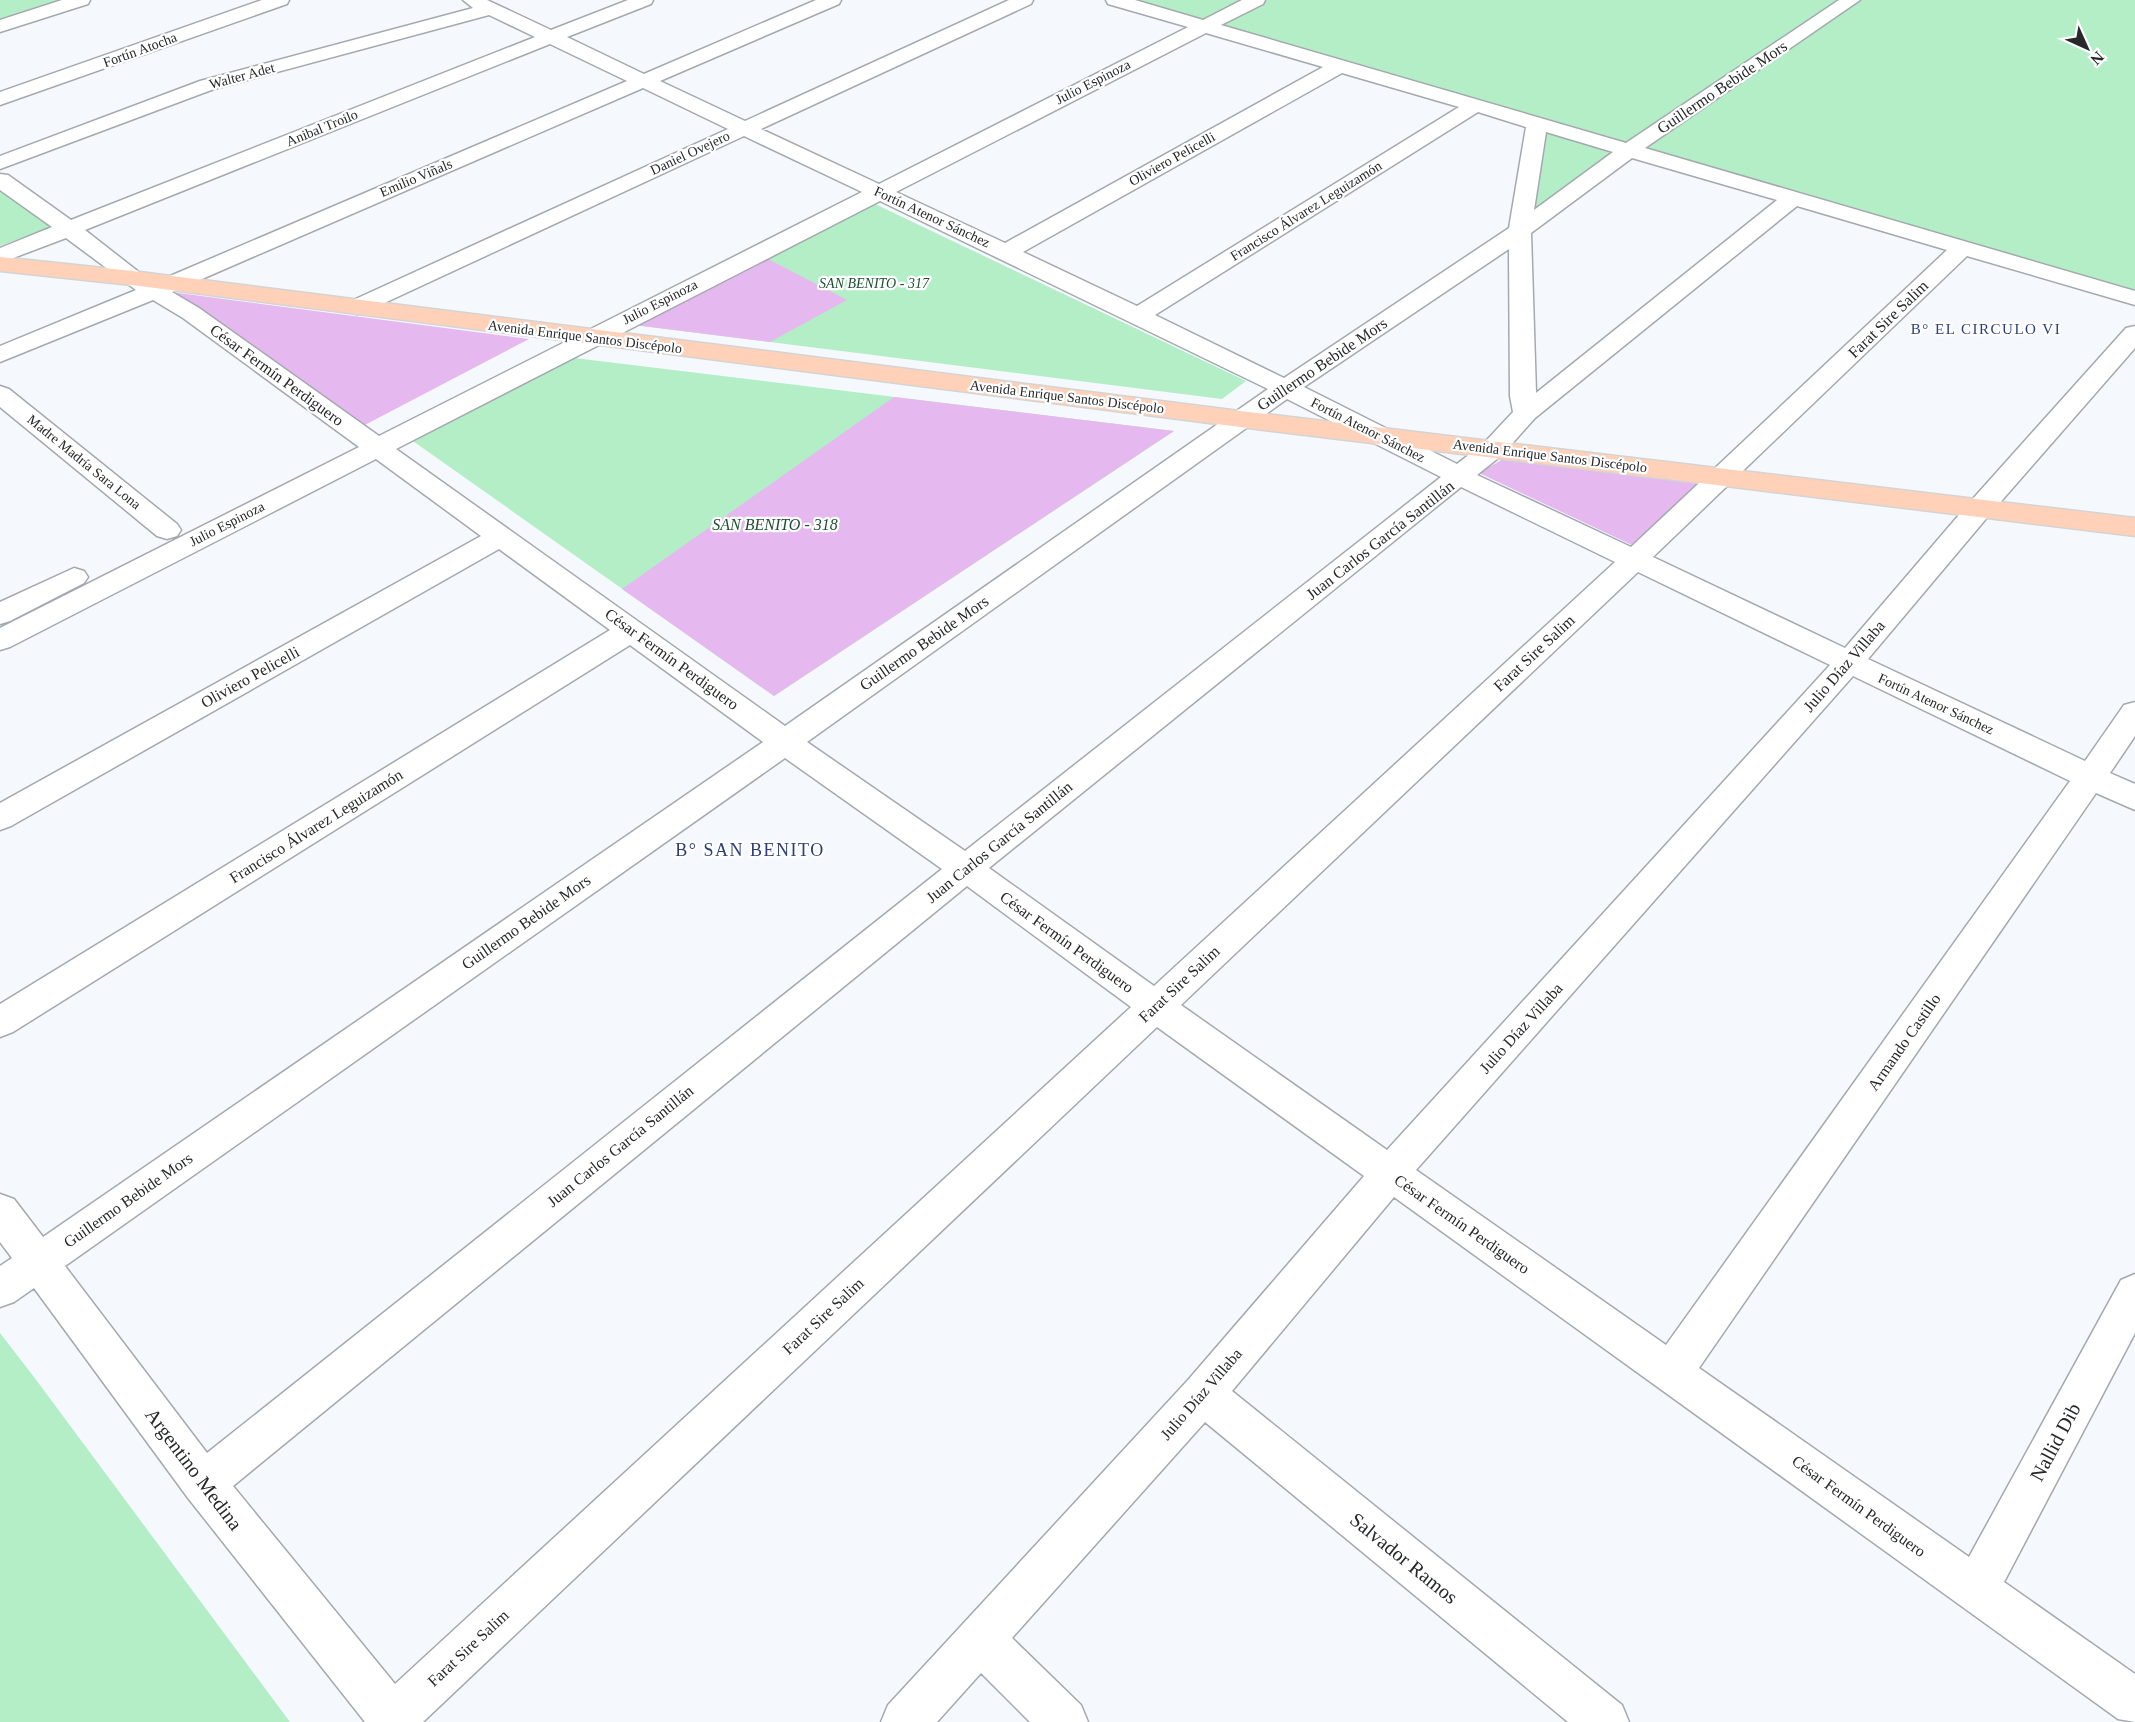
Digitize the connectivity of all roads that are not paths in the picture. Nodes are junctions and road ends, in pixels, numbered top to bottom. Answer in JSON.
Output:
{"nodes":[{"id":1,"x":81,"y":0,"type":"edge"},
{"id":2,"x":280,"y":0,"type":"edge"},
{"id":3,"x":644,"y":0,"type":"edge"},
{"id":4,"x":832,"y":0,"type":"edge"},
{"id":5,"x":1024,"y":0,"type":"edge"},
{"id":6,"x":1115,"y":0,"type":"edge"},
{"id":7,"x":1226,"y":0,"type":"edge"},
{"id":8,"x":1257,"y":0,"type":"edge"},
{"id":9,"x":1851,"y":0,"type":"edge"},
{"id":10,"x":478,"y":2,"type":"edge"},
{"id":11,"x":1193,"y":24,"type":"junction"},
{"id":12,"x":0,"y":26,"type":"edge"},
{"id":13,"x":551,"y":37,"type":"junction"},
{"id":14,"x":1338,"y":67,"type":"junction"},
{"id":15,"x":644,"y":80,"type":"junction"},
{"id":16,"x":207,"y":85,"type":"junction"},
{"id":17,"x":0,"y":99,"type":"edge"},
{"id":18,"x":1474,"y":106,"type":"junction"},
{"id":19,"x":1537,"y":124,"type":"junction"},
{"id":20,"x":742,"y":128,"type":"junction"},
{"id":21,"x":12,"y":138,"type":"dead end"},
{"id":22,"x":1629,"y":150,"type":"junction"},
{"id":23,"x":0,"y":163,"type":"edge"},
{"id":24,"x":0,"y":180,"type":"edge"},
{"id":25,"x":868,"y":187,"type":"junction"},
{"id":26,"x":1792,"y":198,"type":"junction"},
{"id":27,"x":68,"y":228,"type":"junction"},
{"id":28,"x":1520,"y":231,"type":"junction"},
{"id":29,"x":1963,"y":248,"type":"junction"},
{"id":30,"x":1006,"y":252,"type":"junction"},
{"id":31,"x":0,"y":256,"type":"edge"},
{"id":32,"x":0,"y":264,"type":"edge"},
{"id":33,"x":152,"y":284,"type":"junction"},
{"id":34,"x":2135,"y":298,"type":"edge"},
{"id":35,"x":357,"y":308,"type":"junction"},
{"id":36,"x":1138,"y":316,"type":"junction"},
{"id":37,"x":2135,"y":333,"type":"edge"},
{"id":38,"x":559,"y":334,"type":"junction"},
{"id":39,"x":590,"y":338,"type":"junction"},
{"id":40,"x":0,"y":355,"type":"edge"},
{"id":41,"x":1286,"y":388,"type":"junction"},
{"id":42,"x":0,"y":394,"type":"edge"},
{"id":43,"x":1526,"y":413,"type":"junction"},
{"id":44,"x":1240,"y":419,"type":"junction"},
{"id":45,"x":1378,"y":435,"type":"junction"},
{"id":46,"x":367,"y":441,"type":"junction"},
{"id":47,"x":1493,"y":449,"type":"junction"},
{"id":48,"x":1460,"y":476,"type":"junction"},
{"id":49,"x":1723,"y":477,"type":"junction"},
{"id":50,"x":1980,"y":508,"type":"junction"},
{"id":51,"x":2135,"y":527,"type":"edge"},
{"id":52,"x":157,"y":535,"type":"joint"},
{"id":53,"x":500,"y":537,"type":"junction"},
{"id":54,"x":1635,"y":559,"type":"junction"},
{"id":55,"x":94,"y":567,"type":"dead end"},
{"id":56,"x":0,"y":614,"type":"edge"},
{"id":57,"x":632,"y":630,"type":"junction"},
{"id":58,"x":0,"y":640,"type":"edge"},
{"id":59,"x":1848,"y":663,"type":"junction"},
{"id":60,"x":2135,"y":713,"type":"edge"},
{"id":61,"x":785,"y":742,"type":"junction"},
{"id":62,"x":2091,"y":777,"type":"junction"},
{"id":63,"x":2135,"y":798,"type":"edge"},
{"id":64,"x":0,"y":818,"type":"edge"},
{"id":65,"x":966,"y":868,"type":"junction"},
{"id":66,"x":1155,"y":1006,"type":"junction"},
{"id":67,"x":0,"y":1022,"type":"edge"},
{"id":68,"x":1390,"y":1173,"type":"junction"},
{"id":69,"x":0,"y":1211,"type":"edge"},
{"id":70,"x":39,"y":1262,"type":"junction"},
{"id":71,"x":0,"y":1289,"type":"edge"},
{"id":72,"x":2135,"y":1293,"type":"edge"},
{"id":73,"x":1672,"y":1372,"type":"junction"},
{"id":74,"x":1203,"y":1394,"type":"junction"},
{"id":75,"x":203,"y":1483,"type":"junction"},
{"id":76,"x":1976,"y":1590,"type":"junction"},
{"id":77,"x":979,"y":1639,"type":"junction"},
{"id":78,"x":2135,"y":1702,"type":"edge"},
{"id":79,"x":394,"y":1720,"type":"edge"},
{"id":80,"x":905,"y":1722,"type":"edge"},
{"id":81,"x":1064,"y":1722,"type":"edge"},
{"id":82,"x":1605,"y":1722,"type":"edge"}],
"edges":[{"from":1,"to":12,"type":"street"},
{"from":2,"to":17,"type":"street","name":"Fortín Atocha"},
{"from":3,"to":13,"type":"street","name":"Anibal Troilo"},
{"from":4,"to":15,"type":"street","name":"Emilio Viñals"},
{"from":5,"to":20,"type":"street","name":"Daniel Ovejero"},
{"from":6,"to":11,"type":"street"},
{"from":7,"to":11,"type":"street","name":"Julio Espinoza"},
{"from":8,"to":11,"type":"street","name":"Julio Espinoza"},
{"from":9,"to":22,"type":"street","name":"Guillermo Bebide Mors"},
{"from":10,"to":13,"type":"street","name":"Fortín Atenor Sánchez"},
{"from":10,"to":16,"type":"street","name":"Walter Adet"},
{"from":11,"to":14,"type":"street"},
{"from":11,"to":25,"type":"street","name":"Julio Espinoza"},
{"from":13,"to":15,"type":"street","name":"Fortín Atenor Sánchez"},
{"from":13,"to":27,"type":"street","name":"Anibal Troilo"},
{"from":14,"to":18,"type":"street"},
{"from":14,"to":30,"type":"street","name":"Oliviero Pelicelli"},
{"from":15,"to":20,"type":"street","name":"Fortín Atenor Sánchez"},
{"from":15,"to":33,"type":"street","name":"Emilio Viñals"},
{"from":16,"to":21,"type":"street"},
{"from":16,"to":23,"type":"street","name":"Walter Adet"},
{"from":18,"to":19,"type":"street"},
{"from":18,"to":36,"type":"street","name":"Francisco Álvarez Leguizamón"},
{"from":19,"to":22,"type":"street"},
{"from":19,"to":28,"type":"street"},
{"from":20,"to":25,"type":"street","name":"Fortín Atenor Sánchez"},
{"from":20,"to":35,"type":"street","name":"Daniel Ovejero"},
{"from":22,"to":26,"type":"street"},
{"from":22,"to":28,"type":"street","name":"Guillermo Bebide Mors"},
{"from":24,"to":27,"type":"street","name":"César Fermín Perdiguero"},
{"from":25,"to":30,"type":"street","name":"Fortín Atenor Sánchez"},
{"from":25,"to":38,"type":"street","name":"Julio Espinoza"},
{"from":25,"to":39,"type":"street","name":"Julio Espinoza"},
{"from":26,"to":29,"type":"street"},
{"from":26,"to":43,"type":"street","name":"Juan Carlos García Santillán"},
{"from":27,"to":31,"type":"street","name":"Anibal Troilo"},
{"from":27,"to":33,"type":"street","name":"César Fermín Perdiguero"},
{"from":28,"to":41,"type":"street","name":"Guillermo Bebide Mors"},
{"from":28,"to":43,"type":"street"},
{"from":29,"to":34,"type":"street"},
{"from":29,"to":49,"type":"street","name":"Farat Sire Salim"},
{"from":30,"to":36,"type":"street","name":"Fortín Atenor Sánchez"},
{"from":32,"to":33,"type":"main road","name":"Avenida Enrique Santos Discépolo"},
{"from":33,"to":35,"type":"main road","name":"Avenida Enrique Santos Discépolo"},
{"from":33,"to":40,"type":"street","name":"Emilio Viñals"},
{"from":33,"to":46,"type":"street","name":"César Fermín Perdiguero"},
{"from":35,"to":38,"type":"main road","name":"Avenida Enrique Santos Discépolo"},
{"from":36,"to":41,"type":"street","name":"Fortín Atenor Sánchez"},
{"from":37,"to":50,"type":"street","name":"Julio Díaz Villaba"},
{"from":38,"to":39,"type":"main road","name":"Avenida Enrique Santos Discépolo"},
{"from":38,"to":46,"type":"street","name":"Julio Espinoza"},
{"from":39,"to":44,"type":"main road","name":"Avenida Enrique Santos Discépolo"},
{"from":39,"to":46,"type":"street","name":"Julio Espinoza"},
{"from":41,"to":44,"type":"street","name":"Guillermo Bebide Mors"},
{"from":41,"to":45,"type":"street","name":"Fortín Atenor Sánchez"},
{"from":42,"to":52,"type":"street","name":"Madre Madría Sara Lona"},
{"from":43,"to":47,"type":"street","name":"Juan Carlos García Santillán"},
{"from":44,"to":45,"type":"main road","name":"Avenida Enrique Santos Discépolo"},
{"from":44,"to":61,"type":"street","name":"Guillermo Bebide Mors"},
{"from":45,"to":47,"type":"main road","name":"Avenida Enrique Santos Discépolo"},
{"from":45,"to":48,"type":"street","name":"Fortín Atenor Sánchez"},
{"from":46,"to":52,"type":"street","name":"Julio Espinoza"},
{"from":46,"to":53,"type":"street","name":"César Fermín Perdiguero"},
{"from":46,"to":58,"type":"street","name":"Julio Espinoza"},
{"from":47,"to":48,"type":"street","name":"Juan Carlos García Santillán"},
{"from":47,"to":49,"type":"main road","name":"Avenida Enrique Santos Discépolo"},
{"from":48,"to":54,"type":"street","name":"Fortín Atenor Sánchez"},
{"from":48,"to":65,"type":"street","name":"Juan Carlos García Santillán"},
{"from":49,"to":50,"type":"main road","name":"Avenida Enrique Santos Discépolo"},
{"from":49,"to":54,"type":"street","name":"Farat Sire Salim"},
{"from":50,"to":51,"type":"main road","name":"Avenida Enrique Santos Discépolo"},
{"from":50,"to":59,"type":"street","name":"Julio Díaz Villaba"},
{"from":53,"to":57,"type":"street","name":"César Fermín Perdiguero"},
{"from":53,"to":64,"type":"street","name":"Oliviero Pelicelli"},
{"from":54,"to":59,"type":"street","name":"Fortín Atenor Sánchez"},
{"from":54,"to":66,"type":"street","name":"Farat Sire Salim"},
{"from":55,"to":56,"type":"street"},
{"from":57,"to":61,"type":"street","name":"César Fermín Perdiguero"},
{"from":57,"to":67,"type":"street","name":"Francisco Álvarez Leguizamón"},
{"from":59,"to":62,"type":"street","name":"Fortín Atenor Sánchez"},
{"from":59,"to":68,"type":"street","name":"Julio Díaz Villaba"},
{"from":60,"to":62,"type":"street","name":"Armando Castillo"},
{"from":61,"to":65,"type":"street","name":"César Fermín Perdiguero"},
{"from":61,"to":70,"type":"street","name":"Guillermo Bebide Mors"},
{"from":62,"to":63,"type":"street","name":"Fortín Atenor Sánchez"},
{"from":62,"to":73,"type":"street","name":"Armando Castillo"},
{"from":65,"to":66,"type":"street","name":"César Fermín Perdiguero"},
{"from":65,"to":75,"type":"street","name":"Juan Carlos García Santillán"},
{"from":66,"to":68,"type":"street","name":"César Fermín Perdiguero"},
{"from":66,"to":79,"type":"street","name":"Farat Sire Salim"},
{"from":68,"to":73,"type":"street","name":"César Fermín Perdiguero"},
{"from":68,"to":74,"type":"street","name":"Julio Díaz Villaba"},
{"from":69,"to":70,"type":"street","name":"Argentino Medina"},
{"from":70,"to":71,"type":"street","name":"Guillermo Bebide Mors"},
{"from":70,"to":75,"type":"street","name":"Argentino Medina"},
{"from":72,"to":76,"type":"street","name":"Nallid Dib"},
{"from":73,"to":76,"type":"street","name":"César Fermín Perdiguero"},
{"from":74,"to":77,"type":"street","name":"Julio Díaz Villaba"},
{"from":74,"to":82,"type":"street","name":"Salvador Ramos"},
{"from":75,"to":79,"type":"street","name":"Argentino Medina"},
{"from":76,"to":78,"type":"street","name":"César Fermín Perdiguero"},
{"from":77,"to":80,"type":"street","name":"Julio Díaz Villaba"},
{"from":77,"to":81,"type":"street"}]}
